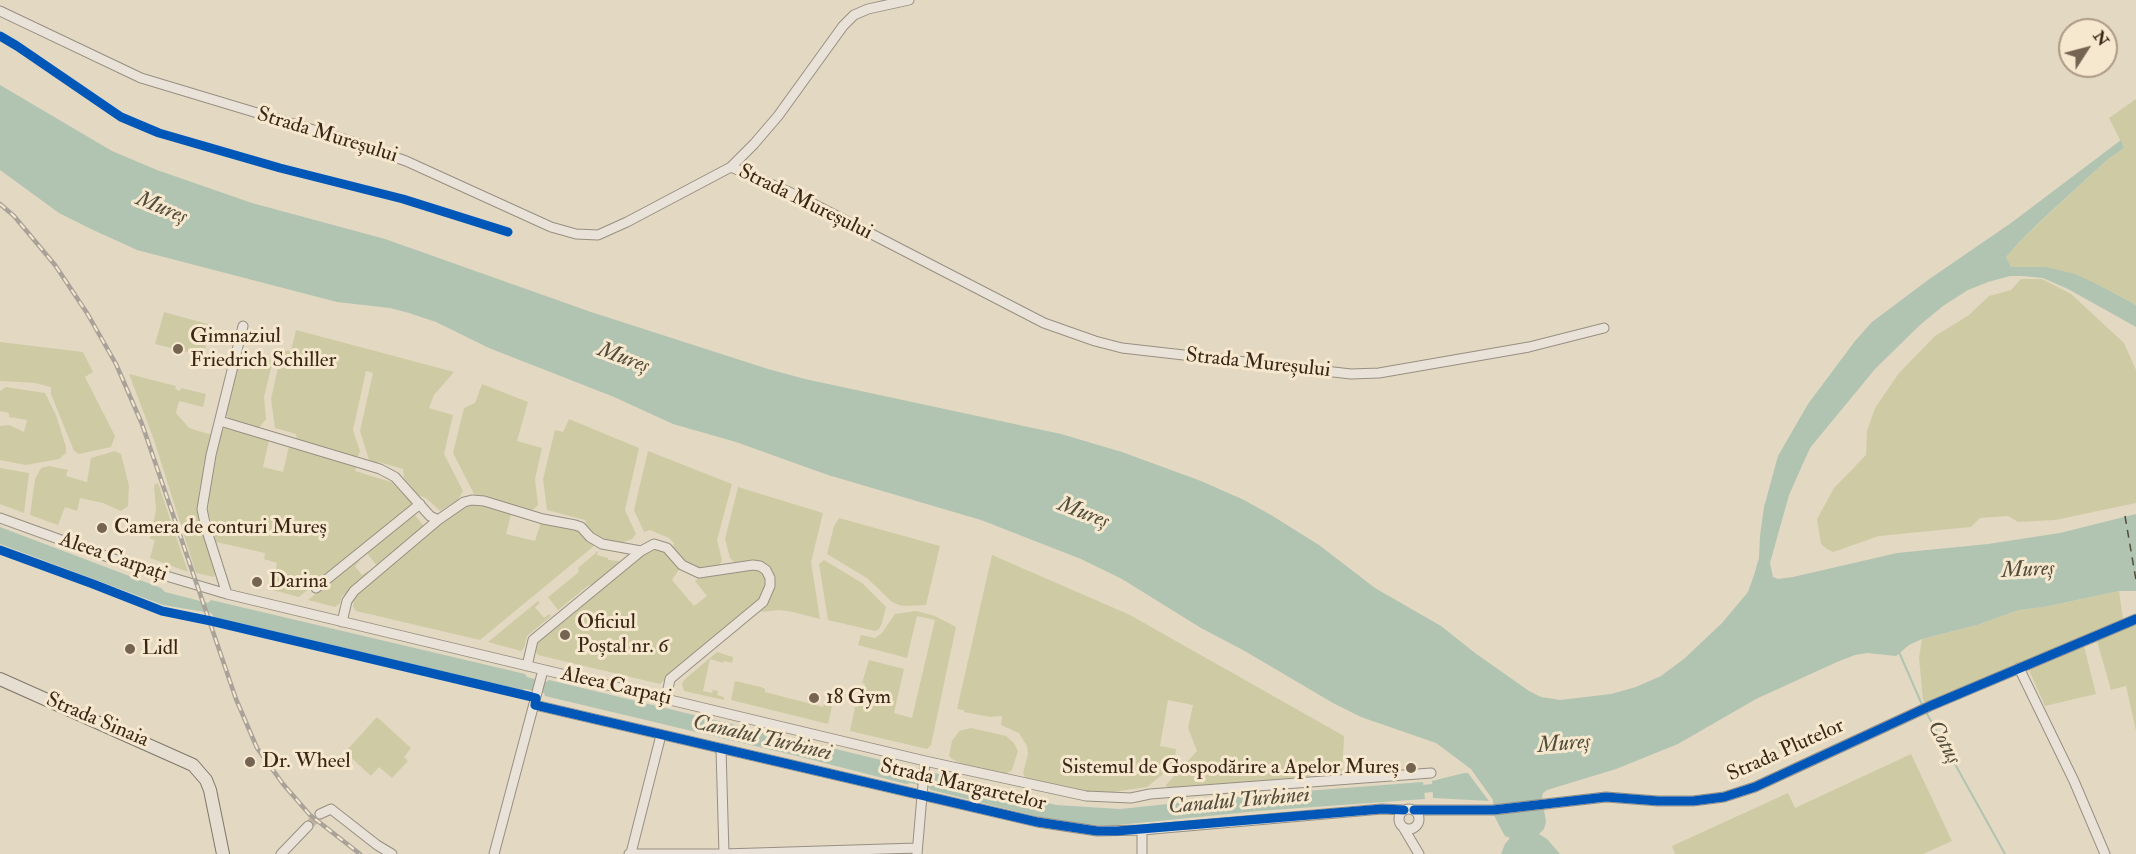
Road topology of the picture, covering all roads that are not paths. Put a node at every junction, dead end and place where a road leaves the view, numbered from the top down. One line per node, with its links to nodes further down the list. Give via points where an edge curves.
1 (909, 0): 3 (street, via 854,15 778,116)
2 (0, 11): 3 (street, Strada Mureșului, via 137,76 406,161 525,216 576,234 613,229)
3 (731, 167): 5 (street, Strada Mureșului, via 796,195 1044,323 1122,348 1351,374 1379,373 1529,347)
4 (243, 326): 6 (street)
5 (1604, 328)
6 (220, 421): 7 (street, via 380,469 395,477); 12 (street, via 202,509)
7 (420, 504): 9 (street); 11 (street)
8 (0, 518): 12 (street, Aleea Carpați, via 136,567)
9 (438, 520): 10 (street, via 464,502 484,501 581,527 608,546); 14 (street, via 354,591)
10 (641, 551): 15 (street, via 533,640); 19 (street, via 661,545 686,569 699,573 753,565 766,570 770,578 763,602 670,679)
11 (316, 588)
12 (227, 594): 14 (street, Aleea Carpați)
13 (2136, 619): 16 (street, Strada Plutelor)
14 (342, 621): 15 (street, Aleea Carpați)
15 (527, 666): 17 (street, Aleea Carpați)
16 (2019, 668): 27 (street, Strada Plutelor, via 1755,787 1724,797 1693,801 1606,797 1492,810 1428,811); 40 (street)
17 (542, 673): 19 (street, Aleea Carpați); 20 (street)
18 (0, 679): 33 (main road, Strada Sinaia, via 193,765 210,789)
19 (666, 699): 23 (street, Aleea Carpați)
20 (536, 700): 21 (street, Strada Margaretelor); 36 (street)
21 (661, 735): 22 (street, Strada Margaretelor); 37 (street)
22 (721, 749): 25 (street, Strada Margaretelor); 38 (street)
23 (925, 764): 24 (street, Aleea Carpați, via 1086,796 1131,798); 25 (street)
24 (1431, 773)
25 (922, 791): 30 (street, Strada Margaretelor, via 1037,822 1097,831); 31 (street)
26 (320, 814): 35 (street, via 331,808)
27 (1410, 816): 29 (street, via 1399,823); 29 (street, via 1412,828); 30 (street, Strada Margaretelor, via 1391,810); 32 (street)
28 (308, 826): 34 (street)
29 (1403, 827): 32 (street)
30 (1142, 830): 39 (street)
31 (917, 851): 38 (street)
32 (1417, 852)
33 (223, 854)
34 (281, 854)
35 (392, 854)
36 (494, 854)
37 (630, 854): 38 (street)
38 (724, 854)
39 (1142, 854)
40 (2105, 854)

